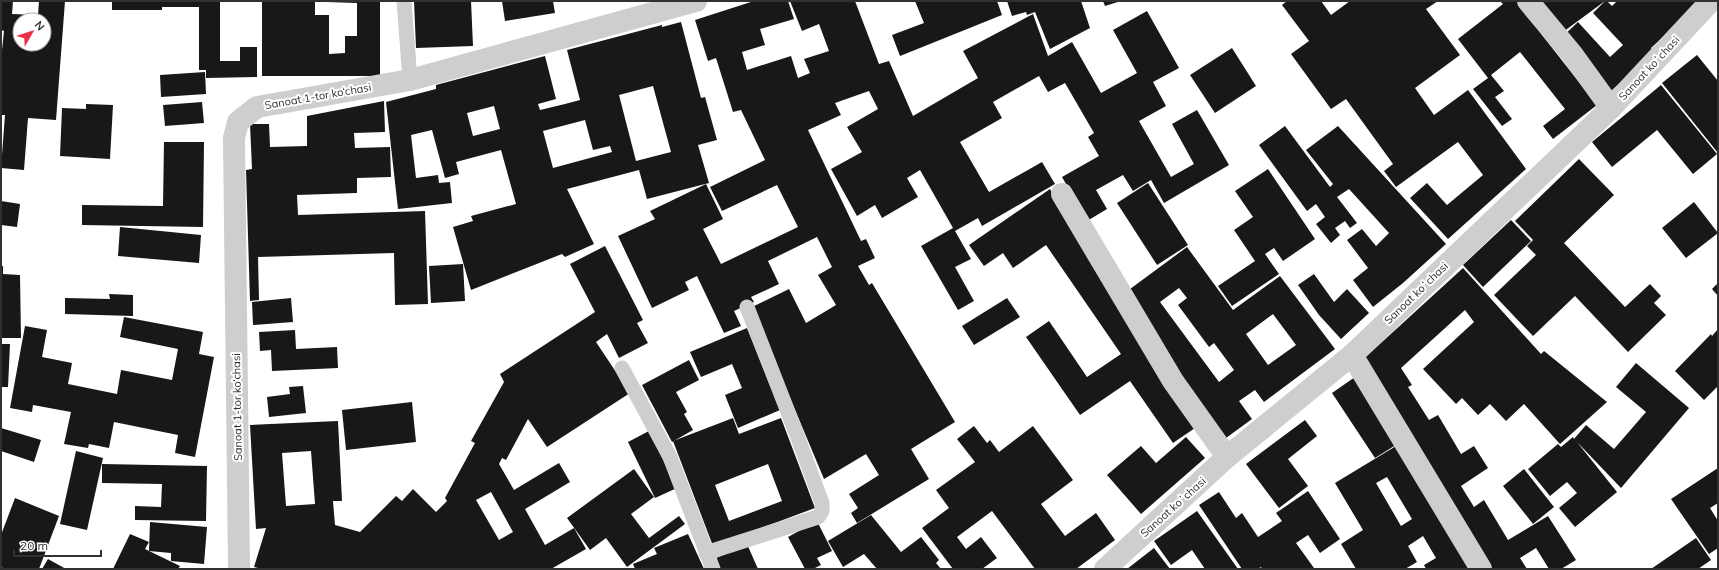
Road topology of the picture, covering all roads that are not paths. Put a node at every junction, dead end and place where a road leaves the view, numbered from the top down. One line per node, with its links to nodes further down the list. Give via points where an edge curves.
1 (404, 1): 5 (lane)
2 (696, 1): 5 (street, Sanoat 1-tor ko‘chasi)
3 (1528, 1): 6 (street, via 1572,54)
4 (1712, 1): 6 (street, Sanoat koʻchasi)
5 (410, 80): 13 (street, Sanoat 1-tor ko‘chasi, via 258,107 238,122 234,138)
6 (1611, 108): 9 (street, Sanoat koʻchasi)
7 (1062, 194): 11 (street, via 1173,381)
8 (747, 307): 12 (lane, via 795,430 822,504 822,511 818,517)
9 (1352, 355): 11 (street, Sanoat koʻchasi); 16 (street)
10 (622, 368): 12 (lane, via 670,457)
11 (1227, 458): 15 (street, Sanoat koʻchasi)
12 (706, 553): 14 (lane)
13 (239, 569)
14 (713, 569)
15 (1105, 569)
16 (1481, 569)

